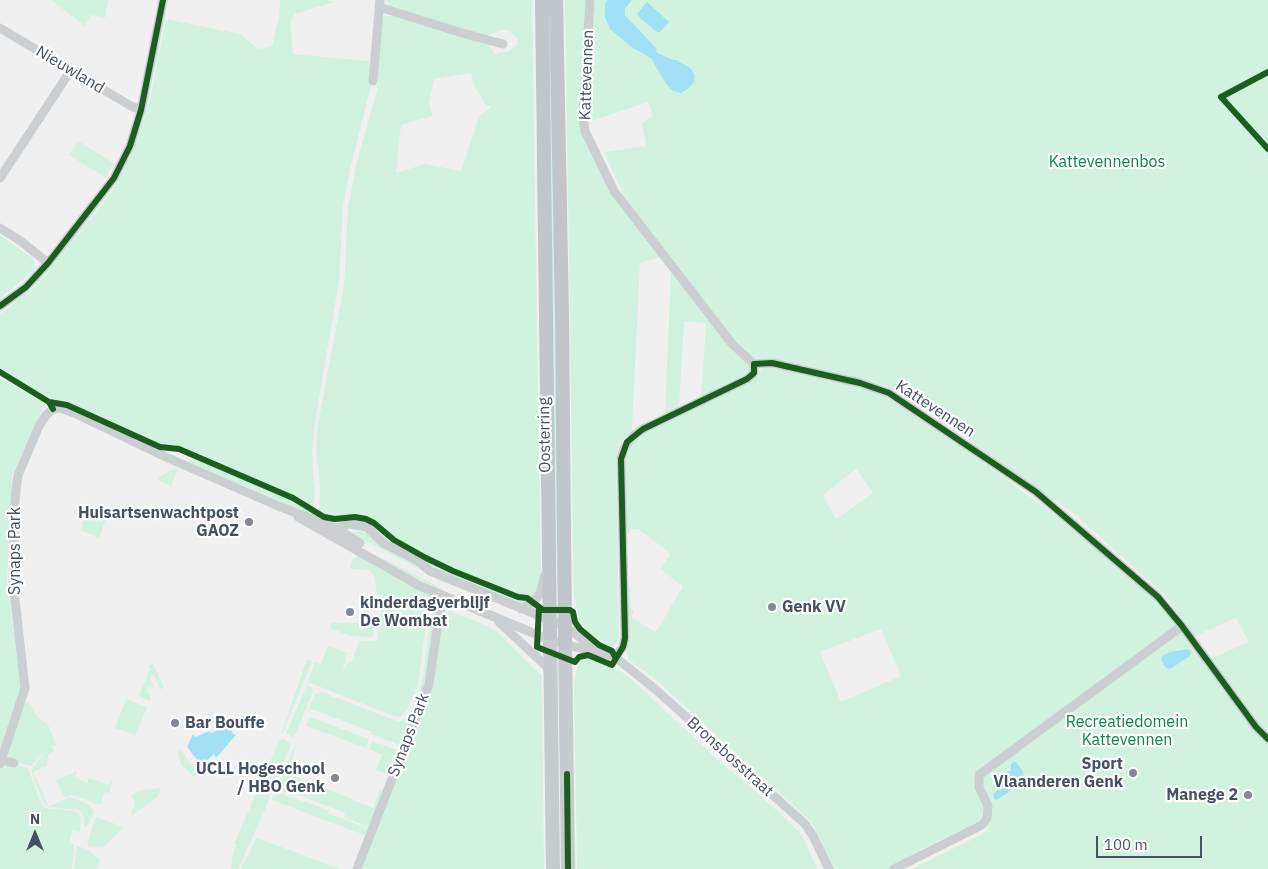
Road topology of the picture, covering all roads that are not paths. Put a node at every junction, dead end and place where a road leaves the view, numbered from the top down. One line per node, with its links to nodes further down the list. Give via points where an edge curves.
1 (163, 0): 10 (street)
2 (542, 0): 21 (highway, Oosterring)
3 (556, 0): 26 (highway, Oosterring)
4 (590, 0): 15 (street, Kattevennen, via 583,116 594,152 626,208 733,345)
5 (379, 3): 7 (street); 9 (street)
6 (0, 28): 8 (street, Nieuwland)
7 (503, 44)
8 (71, 70): 10 (street, Nieuwland); 11 (street)
9 (373, 81)
10 (141, 110): 13 (street, via 130,146 114,178)
11 (0, 178)
12 (0, 228): 13 (street)
13 (48, 263): 14 (street, via 26,287)
14 (0, 306)
15 (754, 364): 27 (street, Kattevennen, via 772,362 889,393 1036,492 1158,597); 31 (street, via 754,373 748,379 643,429 624,448 621,459 625,638)
16 (278, 506): 17 (street, Synaps Park); 19 (street, Synaps Park); 34 (street, Synaps Park, via 61,408 52,407 39,426 17,481 13,582 26,688)
17 (336, 528): 18 (street, Synaps Park, via 348,524 362,525); 19 (street, Synaps Park); 20 (street)
18 (370, 530): 20 (street, via 357,528); 23 (street, Synaps Park, via 383,543 430,571)
19 (327, 534): 20 (street, Synaps Park)
20 (342, 536): 22 (street, via 420,586)
21 (549, 568): 23 (street, Oosterring, via 540,594); 25 (highway, Oosterring)
22 (447, 597): 24 (street); 36 (street, Synaps Park, via 440,610 428,684)
23 (520, 609): 25 (street, Synaps Park)
24 (494, 617): 28 (street); 32 (street)
25 (550, 620): 26 (street, Synaps Park); 28 (highway, Oosterring)
26 (565, 626): 29 (highway, Oosterring); 30 (street)
27 (1182, 626): 33 (street, Kattevennen); 40 (street, via 979,774 979,787 988,806 987,818 982,825)
28 (550, 637): 29 (street); 32 (main road, Oosterring)
29 (565, 644): 30 (street); 38 (main road, Oosterring)
30 (596, 650): 31 (street)
31 (615, 657): 39 (street, Bronsbosstraat, via 655,689 804,824)
32 (550, 673): 37 (main road, Oosterring)
33 (1268, 739)
34 (1, 762): 35 (street)
35 (14, 763)
36 (357, 869)
37 (553, 869)
38 (568, 869)
39 (829, 869)
40 (894, 869)

